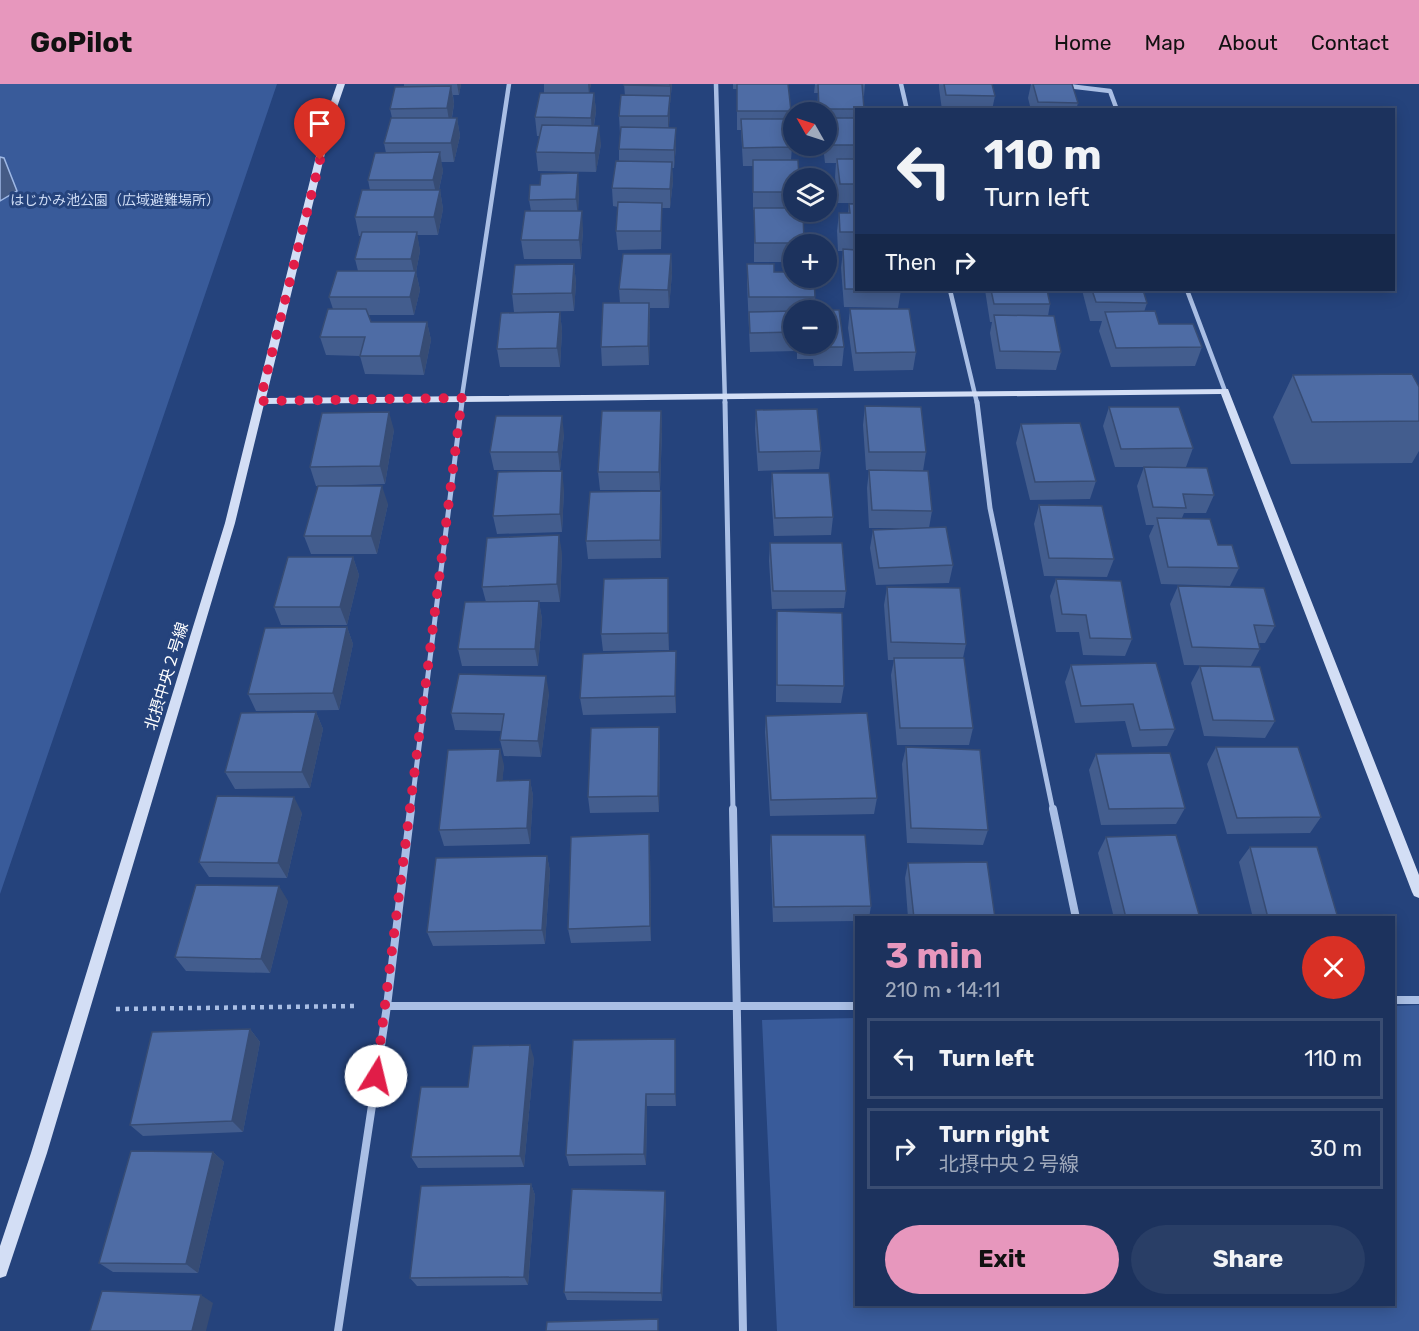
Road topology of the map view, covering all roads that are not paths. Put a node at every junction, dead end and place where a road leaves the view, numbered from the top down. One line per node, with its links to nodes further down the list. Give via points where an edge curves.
1 (341, 84): 14 (street, 北摂中央２号線)
2 (509, 84): 13 (street)
3 (716, 84): 12 (street)
4 (901, 84): 6 (street)
5 (1059, 85): 7 (street, via 1110,92)
6 (907, 108)
7 (1116, 108)
8 (950, 291): 11 (street)
9 (1187, 291): 10 (street)
10 (1226, 391): 11 (street); 15 (street)
11 (976, 394): 12 (street); 16 (street, via 990,508)
12 (725, 396): 13 (street); 20 (street)
13 (462, 398): 14 (street); 19 (street)
14 (260, 401): 22 (street, 北摂中央２号線, via 230,523)
15 (1419, 892)
16 (1076, 916)
17 (1395, 1000): 18 (street)
18 (1419, 1000)
19 (387, 1006): 20 (street); 23 (street)
20 (736, 1006): 21 (street); 24 (street)
21 (855, 1006)
22 (0, 1270)
23 (338, 1331)
24 (743, 1331)

